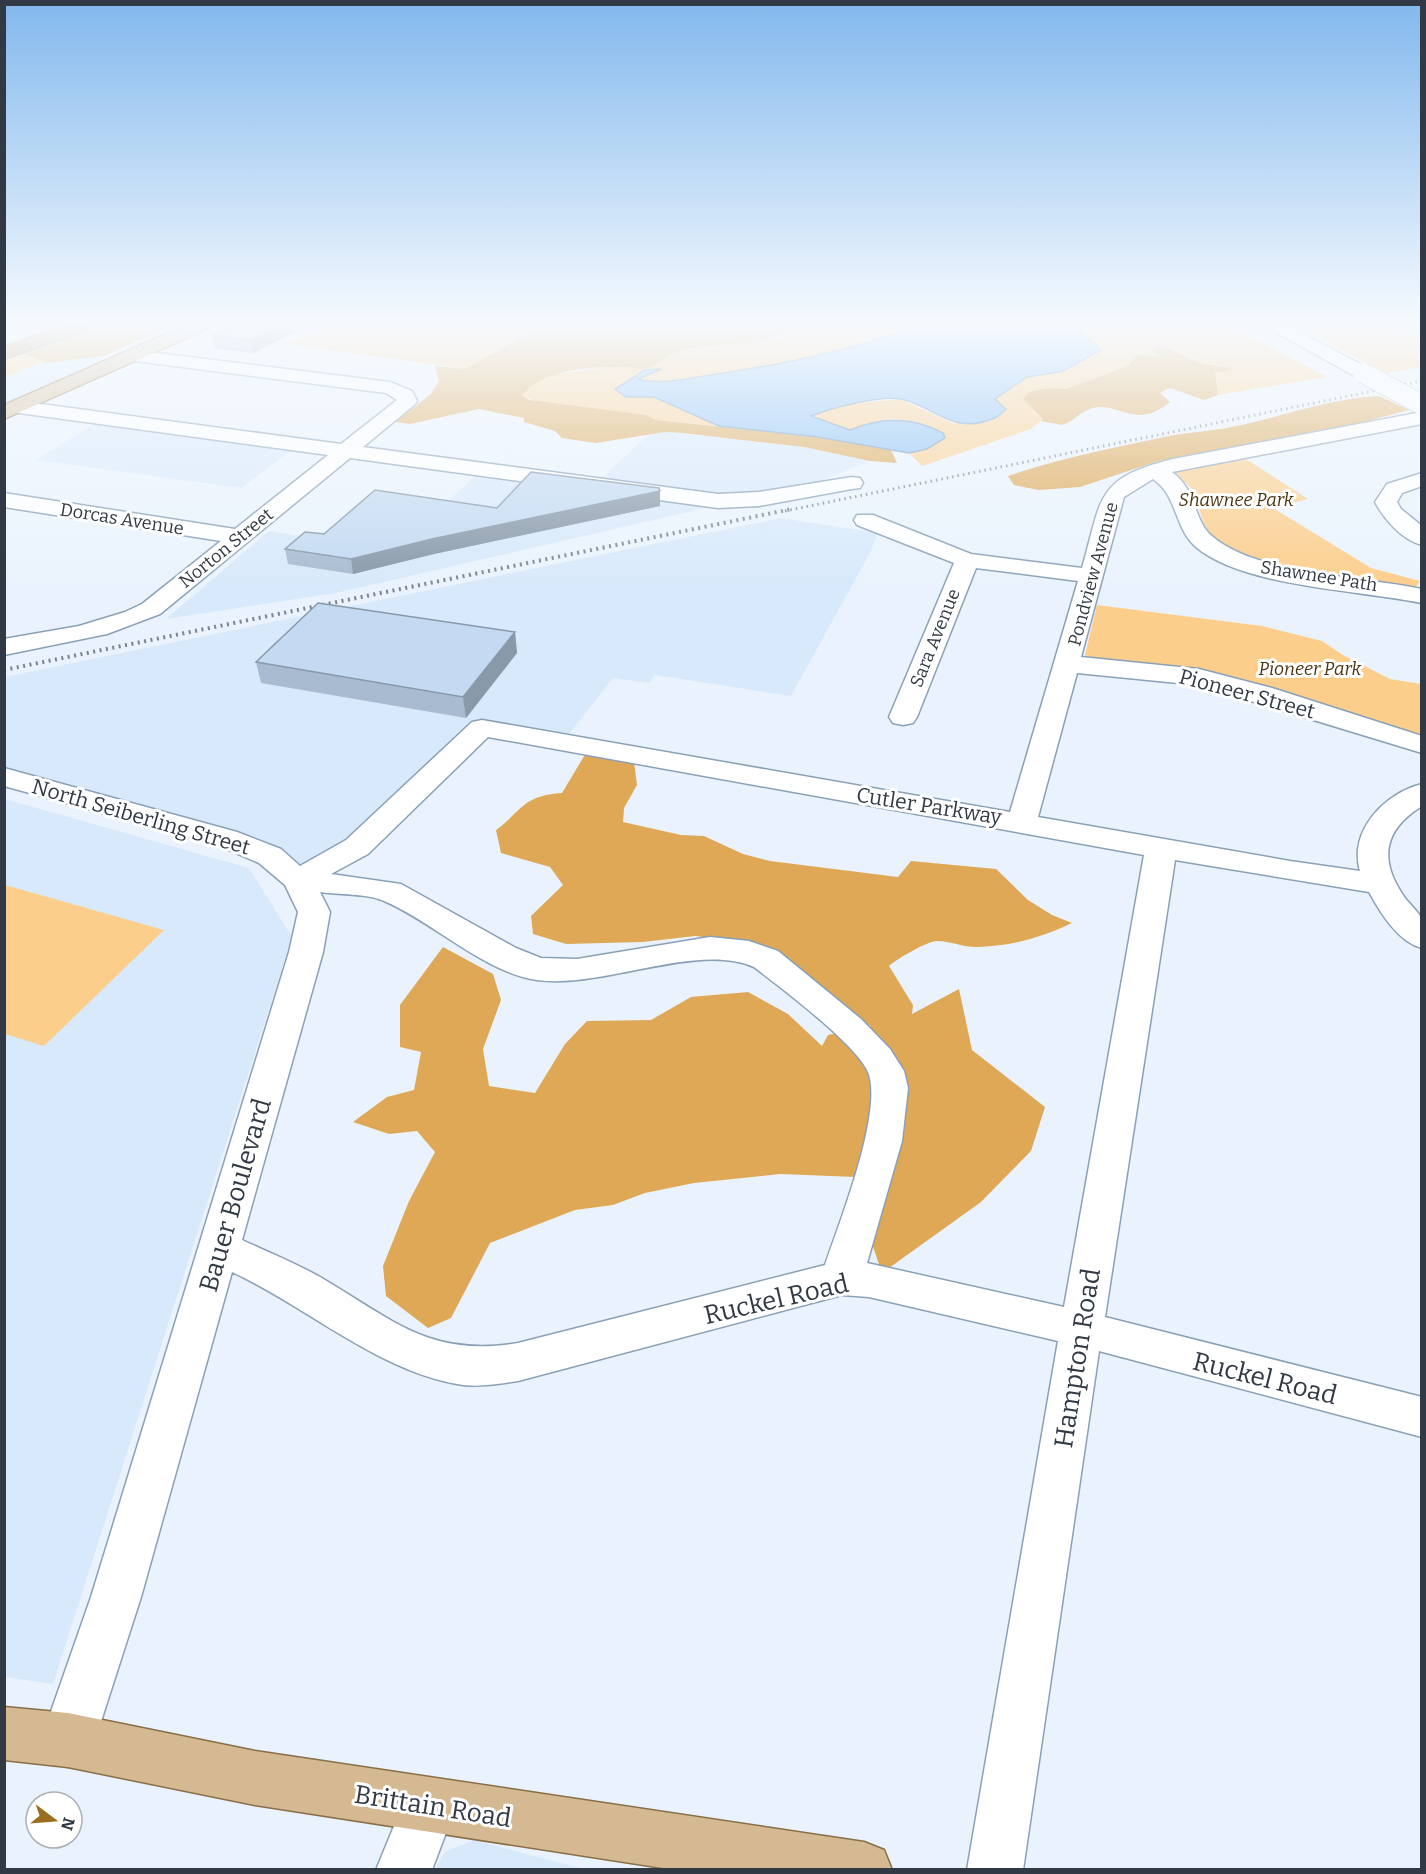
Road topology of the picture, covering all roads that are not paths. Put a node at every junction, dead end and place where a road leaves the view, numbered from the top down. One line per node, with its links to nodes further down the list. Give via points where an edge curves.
1 (39, 413): 4 (street)
2 (392, 413): 4 (street, Norton Street)
3 (1402, 413): 5 (street, Pondview Avenue)
4 (345, 452): 7 (street, via 718,501 759,499); 10 (street, Norton Street)
5 (1155, 470): 13 (street, Pondview Avenue, via 1131,481 1114,495); 14 (street, Shawnee Path, via 1178,488 1196,534 1224,555 1269,570 1376,585)
6 (1422, 479): 11 (street, via 1396,488 1386,502 1392,513)
7 (852, 483)
8 (4, 501): 10 (street, Dorcas Avenue)
9 (865, 520): 12 (street)
10 (239, 537): 15 (street, Norton Street, via 134,619)
11 (1422, 538)
12 (967, 560): 13 (street); 17 (street, Sara Avenue)
13 (1092, 576): 16 (street, Pondview Avenue)
14 (1422, 596)
15 (4, 647)
16 (1069, 664): 18 (street, Pioneer Street, via 1199,677); 21 (street, Pondview Avenue)
17 (903, 717)
18 (1422, 745)
19 (4, 777): 23 (street, North Seiberling Street, via 226,838 270,856)
20 (1422, 793): 24 (street, via 1390,814 1376,831 1371,851)
21 (1022, 822): 22 (street, Cutler Parkway); 23 (street, Cutler Parkway, via 482,728 357,847)
22 (1161, 848): 24 (street, Cutler Parkway); 28 (street, Hampton Road)
23 (298, 880): 26 (street, Bauer Boulevard, via 314,912 306,952); 27 (street, via 390,891 504,956 537,969 577,970 710,948 749,952 766,960 861,1040 887,1072 890,1088 882,1143)
24 (1377, 884): 25 (street)
25 (1422, 938)
26 (220, 1248): 27 (street, Ruckel Road, via 300,1286 396,1342 439,1361 463,1366 518,1362); 31 (street, Bauer Boulevard)
27 (842, 1278): 28 (street, Ruckel Road, via 869,1280)
28 (1083, 1329): 29 (street, Ruckel Road); 35 (street, Hampton Road)
29 (1422, 1417)
30 (4, 1733): 31 (main road, Brittain Road)
31 (69, 1740): 32 (main road, Brittain Road, via 255,1778)
32 (429, 1806): 33 (street); 34 (main road, Brittain Road)
33 (404, 1869)
34 (864, 1869)
35 (995, 1869)

